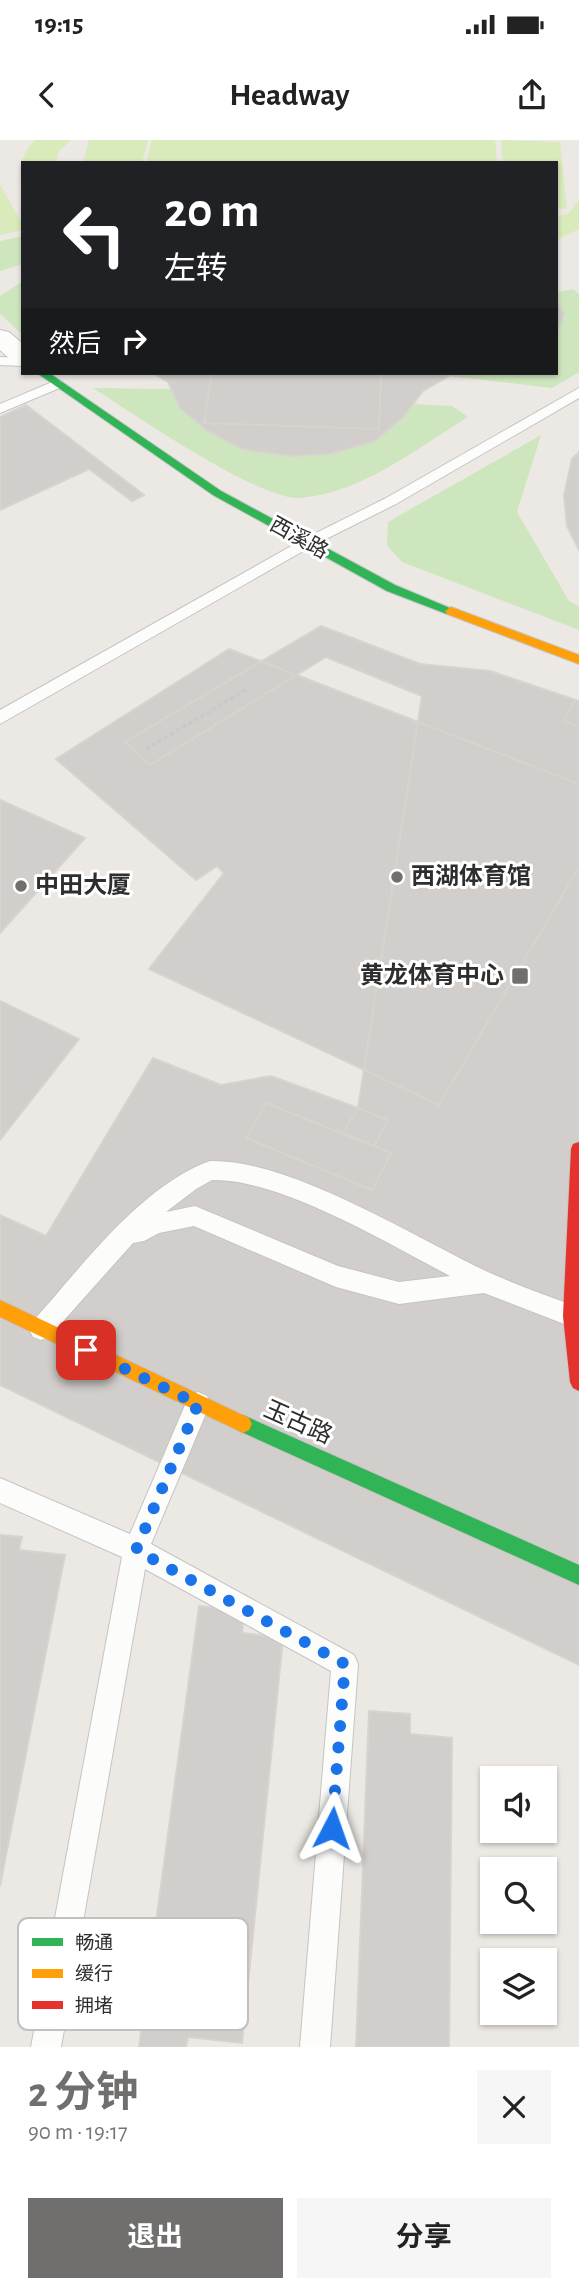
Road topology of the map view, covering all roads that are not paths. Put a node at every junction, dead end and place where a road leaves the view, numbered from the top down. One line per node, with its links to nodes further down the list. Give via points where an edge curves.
1 (0, 337): 2 (street)
2 (21, 358)
3 (21, 360): 4 (lane)
4 (0, 361)
5 (45, 375): 6 (street, 西溪路)
6 (57, 384): 8 (lane); 9 (street, 西溪路, via 217,493)
7 (579, 392): 9 (lane, via 391,501)
8 (0, 409)
9 (307, 543): 10 (street, 西溪路, via 391,588); 11 (lane)
10 (579, 660)
11 (0, 718)
12 (579, 1149): 16 (street)
13 (119, 1244): 14 (lane, via 155,1224 195,1216 336,1276 400,1293); 14 (lane, via 167,1196 212,1170 235,1171 281,1182); 17 (lane)
14 (486, 1282): 16 (lane)
15 (0, 1308): 17 (street, 玉古路)
16 (572, 1316): 18 (street)
17 (41, 1329): 19 (street, 玉古路)
18 (579, 1382)
19 (198, 1404): 21 (lane); 22 (street, 玉古路)
20 (0, 1490): 21 (lane)
21 (136, 1550): 23 (lane); 24 (lane, via 345,1664)
22 (579, 1575)
23 (69, 1918)
24 (314, 2047)

